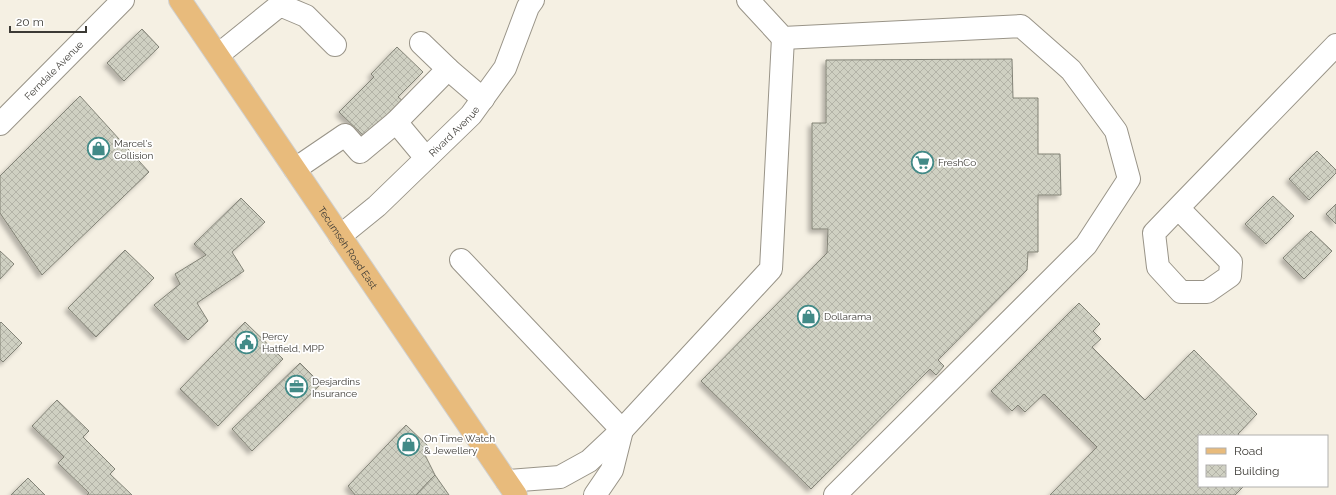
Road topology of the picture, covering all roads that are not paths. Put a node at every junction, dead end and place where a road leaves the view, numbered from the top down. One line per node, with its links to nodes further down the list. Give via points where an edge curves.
1 (123, 0): 14 (street, Ferndale Avenue)
2 (180, 0): 10 (main road, Tecumseh Road East)
3 (533, 0): 12 (street, Rivard Avenue, via 504,68)
4 (748, 0): 6 (street)
5 (277, 2): 8 (street, via 306,16); 10 (street)
6 (783, 38): 20 (street, via 770,270); 23 (street, via 1021,26 1071,70 1116,131 1129,179 1086,245)
7 (421, 43): 11 (street)
8 (335, 45)
9 (1336, 45): 17 (street)
10 (218, 55): 16 (main road, Tecumseh Road East)
11 (448, 69): 12 (street); 13 (street)
12 (482, 99): 15 (street, Rivard Avenue, via 471,115)
13 (396, 122): 15 (street); 16 (street, via 360,152 345,135)
14 (0, 124)
15 (426, 158): 18 (street, Rivard Avenue, via 377,206)
16 (295, 169): 18 (main road, Tecumseh Road East)
17 (1178, 208)
18 (340, 236): 21 (main road, Tecumseh Road East)
19 (461, 260): 20 (street)
20 (622, 430): 21 (street, via 589,461 560,477); 22 (street, via 612,470)
21 (511, 488)
22 (595, 495)
23 (835, 495)

